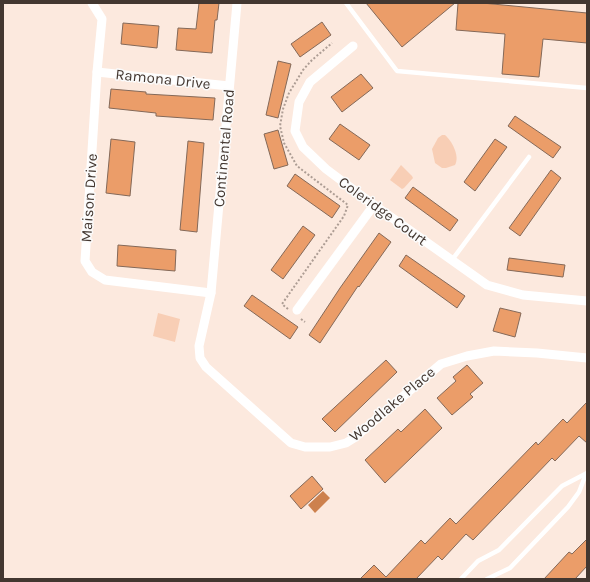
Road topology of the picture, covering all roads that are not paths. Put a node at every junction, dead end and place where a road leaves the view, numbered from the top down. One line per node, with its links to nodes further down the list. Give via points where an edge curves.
1 (92, 3): 5 (street, Maison Drive, via 102,19)
2 (237, 3): 6 (street, Continental Road)
3 (346, 3): 7 (lane, via 397,71)
4 (353, 46): 9 (street, Coleridge Court, via 310,82 299,102 295,131 302,147 326,169)
5 (98, 72): 6 (street, Ramona Drive); 11 (street, Maison Drive, via 85,261 92,272 105,280)
6 (229, 86): 11 (street, Continental Road)
7 (587, 88)
8 (529, 157): 10 (lane)
9 (374, 205): 10 (street, Coleridge Court); 13 (street)
10 (452, 260): 12 (street, Coleridge Court, via 488,285 523,295)
11 (211, 293): 14 (street, Woodlake Place, via 199,346 200,358 206,368 291,443 305,447 330,447 346,443 440,364 494,351)
12 (587, 301)
13 (296, 312)
14 (587, 358)
15 (587, 473): 16 (lane, via 562,486 499,550 478,561); 17 (lane, via 579,492 568,507 510,568)
16 (461, 579)
17 (487, 579)

